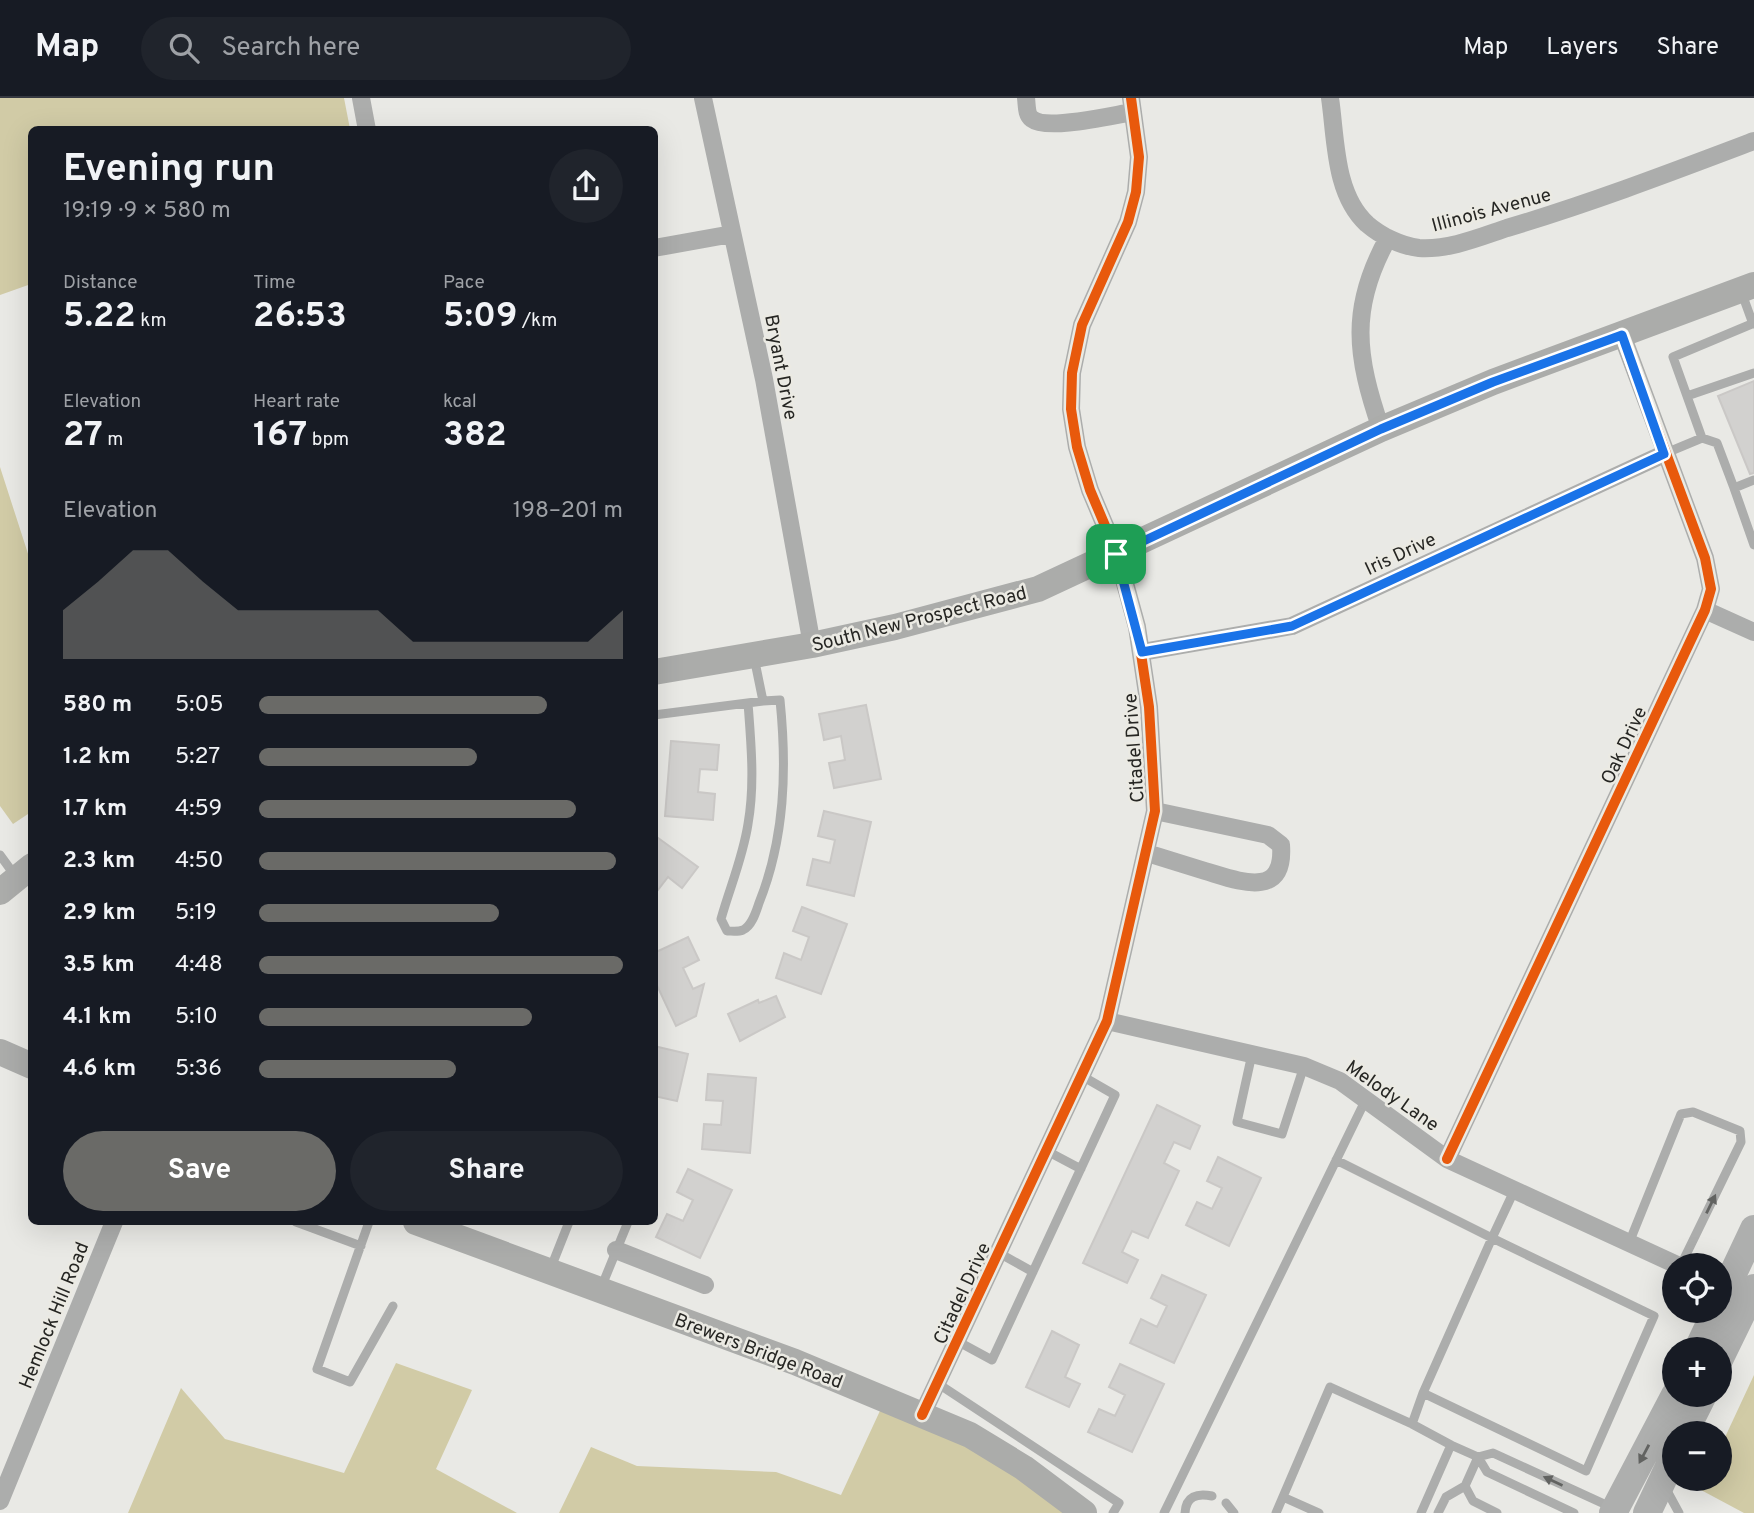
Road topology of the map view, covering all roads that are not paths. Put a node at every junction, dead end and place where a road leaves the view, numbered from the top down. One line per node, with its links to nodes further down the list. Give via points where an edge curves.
1 (361, 98): 6 (street)
2 (704, 98): 8 (street, Bryant Drive)
3 (1026, 98): 5 (street, via 1028,114 1048,125)
4 (1330, 98): 9 (street, Illinois Avenue, via 1341,177 1353,207)
5 (1132, 105): 22 (street, Citadel Drive, via 1139,157 1136,192 1128,222 1082,325 1072,373 1077,447)
6 (366, 126)
7 (1754, 141): 9 (street, Illinois Avenue, via 1586,204 1452,245 1421,248)
8 (732, 234): 10 (street); 25 (street, Bryant Drive, via 764,379)
9 (1388, 238): 16 (street, via 1366,286 1359,327 1360,359)
10 (658, 247)
11 (1747, 287): 12 (lane); 13 (main road, South New Prospect Road)
12 (1753, 324): 15 (lane, via 1673,357)
13 (1622, 335): 16 (main road, South New Prospect Road); 18 (street, Oak Drive)
14 (1754, 373): 15 (lane)
15 (1687, 396): 17 (lane)
16 (1381, 429): 22 (main road, South New Prospect Road)
17 (1702, 438): 18 (lane); 20 (lane, via 1717,443)
18 (1664, 454): 23 (street, Oak Drive, via 1705,558 1711,589); 26 (street, Iris Drive, via 1292,626)
19 (1754, 480): 20 (lane)
20 (1734, 488): 21 (lane)
21 (1754, 545)
22 (1116, 554): 25 (main road, South New Prospect Road, via 1038,589); 26 (street, Citadel Drive)
23 (1706, 610): 24 (street); 44 (street, Oak Drive)
24 (1754, 632)
25 (812, 645): 27 (main road, South New Prospect Road)
26 (1142, 652): 32 (street, Citadel Drive)
27 (753, 656): 28 (main road, South New Prospect Road); 29 (lane)
28 (658, 671)
29 (763, 701): 30 (lane); 30 (lane, via 780,700 782,814 756,911 741,931 727,931 720,919 749,822 753,773)
30 (748, 703): 31 (lane)
31 (658, 714)
32 (1155, 811): 33 (street, Citadel Drive); 33 (street, via 1268,835 1281,845 1282,863 1266,881 1242,883)
33 (1147, 853): 36 (street, Citadel Drive)
34 (0, 855): 35 (lane)
35 (16, 879)
36 (1107, 1021): 38 (street, Melody Lane); 41 (street, Citadel Drive)
37 (0, 1052): 39 (main road)
38 (1252, 1054): 40 (street, Melody Lane); 40 (lane, via 1237,1122 1282,1134)
39 (28, 1064)
40 (1304, 1066): 42 (street, Melody Lane)
41 (1082, 1076): 43 (street, Citadel Drive); 46 (lane, via 1115,1095)
42 (1366, 1098): 44 (street, Melody Lane); 45 (lane)
43 (1047, 1152): 46 (lane); 59 (street, Citadel Drive)
44 (1447, 1159): 47 (street, Melody Lane)
45 (1336, 1160): 55 (lane); 88 (lane)
46 (1081, 1169): 63 (lane)
47 (1514, 1191): 55 (lane); 56 (street, Melody Lane)
48 (113, 1225): 83 (street, Hemlock Hill Road)
49 (304, 1225): 57 (lane)
50 (368, 1225): 57 (lane)
51 (424, 1225): 62 (main road, Brewers Bridge Road)
52 (568, 1225): 62 (lane)
53 (627, 1225): 58 (lane)
54 (1754, 1229): 64 (main road)
55 (1492, 1238): 72 (lane); 72 (lane, via 1654,1316 1586,1471)
56 (1629, 1243): 60 (lane, one-way to 56, via 1741,1142 1740,1131 1693,1112 1681,1114); 61 (street, Melody Lane)
57 (361, 1246): 68 (lane, via 317,1368 350,1382)
58 (617, 1250): 65 (street); 67 (lane)
59 (999, 1253): 63 (lane); 70 (street, Citadel Drive)
60 (1685, 1253)
61 (1662, 1258)
62 (549, 1272): 67 (main road, Brewers Bridge Road)
63 (1033, 1272): 70 (lane, via 992,1360)
64 (1732, 1274)
65 (705, 1285)
66 (1754, 1287): 69 (main road)
67 (599, 1291): 74 (main road, Brewers Bridge Road, via 795,1362)
68 (393, 1306)
69 (1730, 1337)
70 (957, 1341): 71 (street, Citadel Drive)
71 (937, 1383): 74 (street, Citadel Drive); 87 (lane, via 1119,1503)
72 (1423, 1393): 75 (lane)
73 (1669, 1407): 85 (main road, one-way to 85)
74 (922, 1415): 86 (main road, Brewers Bridge Road, via 970,1435)
75 (1412, 1424): 76 (lane); 82 (lane, via 1330,1387)
76 (1451, 1445): 77 (lane); 93 (lane)
77 (1478, 1457): 79 (lane); 85 (lane, one-way to 77, via 1493,1453); 96 (lane, via 1487,1472)
78 (1662, 1481): 97 (main road)
79 (1465, 1486): 94 (lane, via 1446,1497); 95 (lane, via 1473,1502)
80 (1667, 1491): 98 (lane)
81 (1212, 1496): 89 (lane, via 1192,1497)
82 (1283, 1497): 91 (lane); 92 (lane)
83 (0, 1501)
84 (1226, 1503): 90 (lane)
85 (1614, 1511)
86 (1084, 1513)
87 (1113, 1513)
88 (1164, 1513)
89 (1185, 1513)
90 (1234, 1513)
91 (1276, 1513)
92 (1319, 1513)
93 (1421, 1513)
94 (1438, 1513)
95 (1497, 1513)
96 (1574, 1513)
97 (1647, 1513)
98 (1679, 1513)

